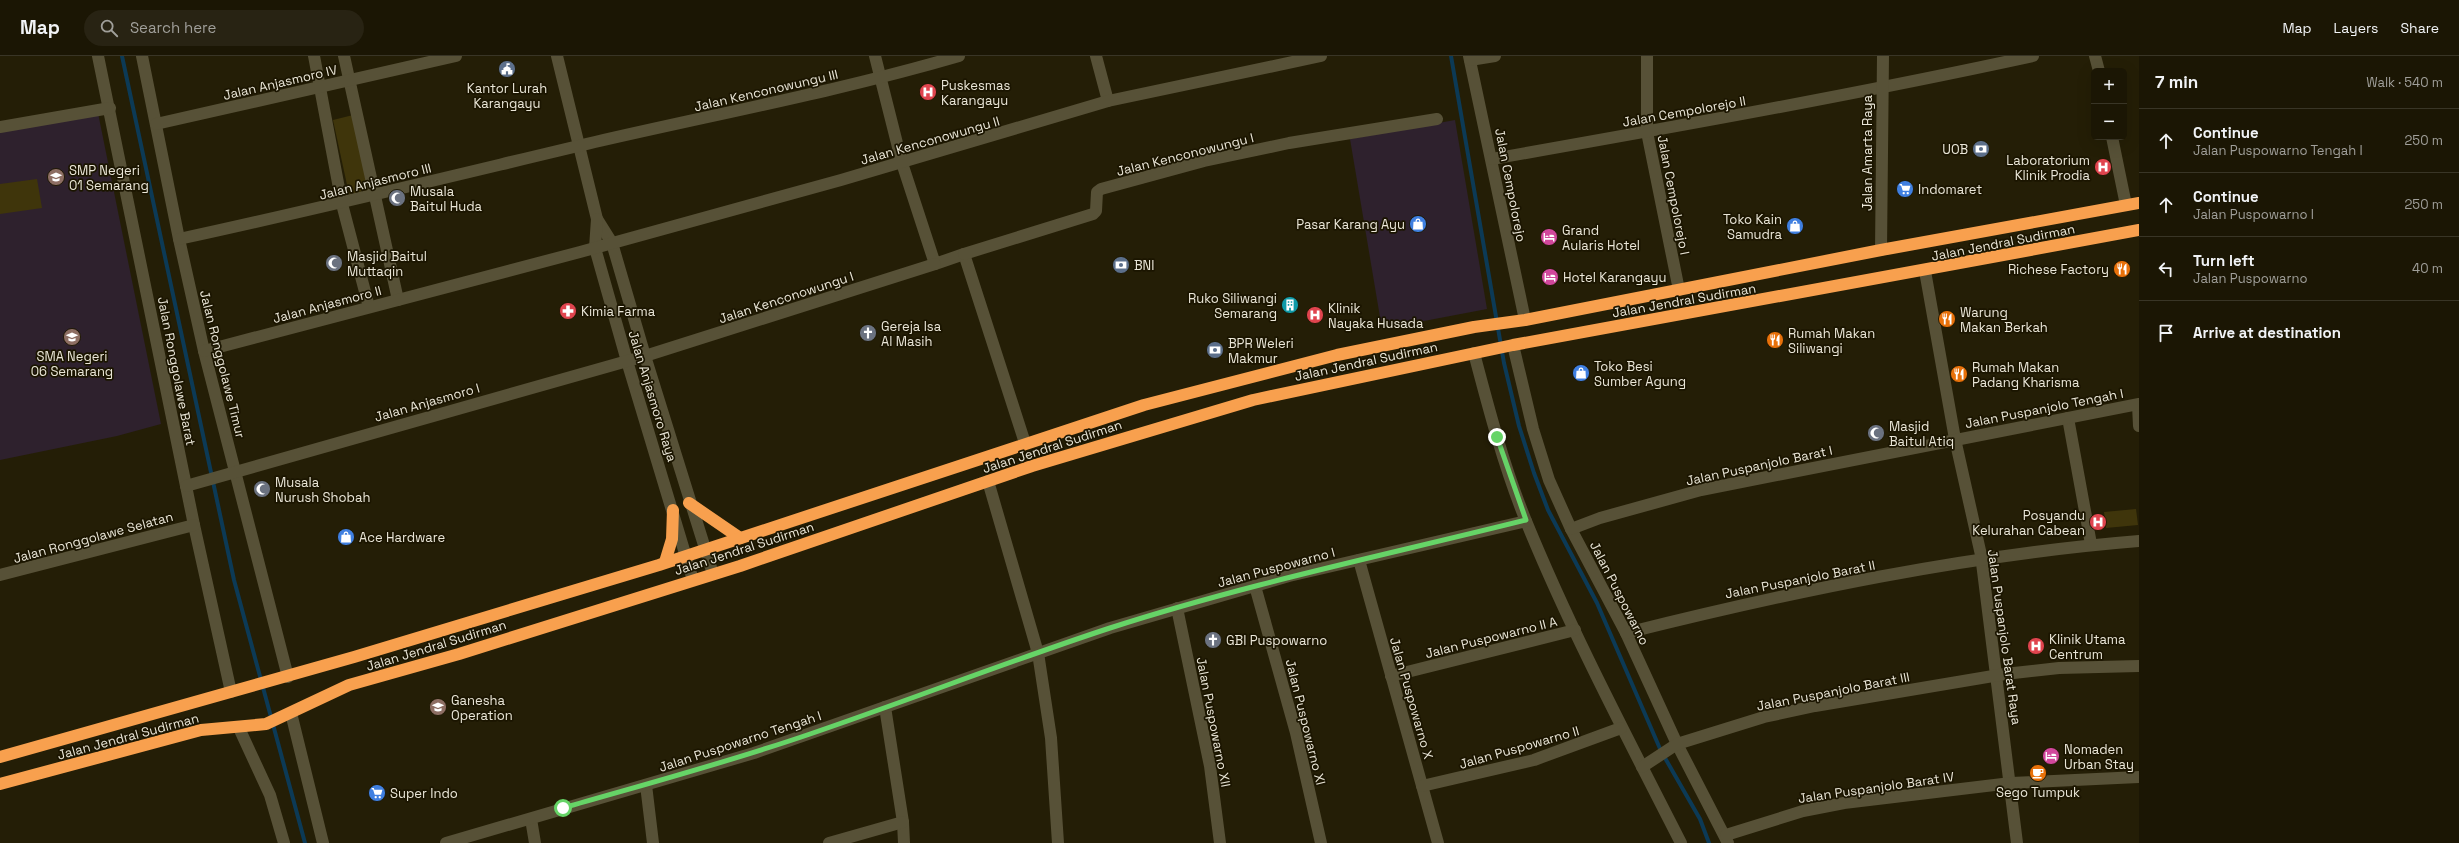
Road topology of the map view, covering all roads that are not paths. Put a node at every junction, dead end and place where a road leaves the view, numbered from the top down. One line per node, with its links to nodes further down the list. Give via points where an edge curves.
1 (98, 56): 23 (street, Jalan Ronggolawe Barat)
2 (142, 56): 25 (street, Jalan Ronggolawe Timur)
3 (314, 56): 20 (street)
4 (344, 56): 19 (street)
5 (456, 56): 19 (street, Jalan Anjasmoro IV)
6 (557, 56): 29 (street, Jalan Anjasmoro Raya)
7 (876, 56): 18 (street)
8 (959, 56): 18 (street, Jalan Kenconowungu III)
9 (1096, 56): 22 (street)
10 (1321, 56): 22 (street, Jalan Kenconowungu II)
11 (1495, 56): 16 (street)
12 (1647, 56): 27 (street, Jalan Cempolorejo I)
13 (1883, 56): 21 (street, Jalan Amarta Raya)
14 (2032, 56): 21 (street, Jalan Cempolorejo II)
15 (2096, 56): 17 (street)
16 (1469, 58): 30 (street, Jalan Cempolorejo)
17 (2098, 68)
18 (881, 78): 29 (street, Jalan Kenconowungu III); 31 (street)
19 (348, 81): 20 (street, Jalan Anjasmoro IV); 32 (street)
20 (320, 88): 25 (street, Jalan Anjasmoro IV); 34 (street)
21 (1882, 89): 27 (street, Jalan Cempolorejo II); 41 (street, Jalan Amarta Raya)
22 (1108, 101): 31 (street, Jalan Kenconowungu II)
23 (110, 108): 26 (street); 61 (street, Jalan Ronggolawe Barat)
24 (1437, 119): 42 (street, Jalan Kenconowungu I, via 1282,145 1101,189 1097,192 1096,210 1093,214)
25 (156, 124): 38 (street, Jalan Ronggolawe Timur)
26 (0, 127)
27 (1647, 132): 30 (street, Jalan Cempolorejo II); 45 (street, Jalan Cempolorejo I)
28 (2113, 140): 35 (street)
29 (578, 146): 32 (street, Jalan Anjasmoro III); 36 (street, Jalan Anjasmoro Raya)
30 (1492, 159): 48 (street, Jalan Cempolorejo)
31 (902, 163): 39 (street, Jalan Kenconowungu II); 43 (street)
32 (373, 196): 34 (street, Jalan Anjasmoro III); 46 (street)
33 (2139, 203): 35 (highway, Jalan Jendral Sudirman)
34 (342, 204): 38 (street, Jalan Anjasmoro III); 47 (street)
35 (2126, 205): 41 (highway, Jalan Jendral Sudirman)
36 (597, 219): 39 (street, Jalan Anjasmoro Raya); 40 (street, Jalan Anjasmoro Raya)
37 (2139, 230): 44 (highway, Jalan Jendral Sudirman)
38 (179, 240): 50 (street, Jalan Ronggolawe Timur)
39 (612, 243): 40 (street, Jalan Kenconowungu II); 52 (street, Jalan Anjasmoro Raya)
40 (595, 248): 46 (street, Jalan Anjasmoro II); 53 (street, Jalan Anjasmoro Raya)
41 (1881, 250): 45 (highway, Jalan Jendral Sudirman)
42 (964, 254): 43 (street, Jalan Kenconowungu I); 58 (street)
43 (935, 264): 52 (street, Jalan Kenconowungu I)
44 (1925, 271): 49 (highway, Jalan Jendral Sudirman); 57 (street, Jalan Puspanjolo Barat Raya)
45 (1679, 290): 48 (highway, Jalan Jendral Sudirman)
46 (398, 300): 47 (street, Jalan Anjasmoro II)
47 (369, 307): 50 (street, Jalan Anjasmoro II)
48 (1522, 321): 58 (highway, Jalan Jendral Sudirman, via 1483,325 1267,372 1144,405)
49 (1511, 346): 51 (highway, Jalan Jendral Sudirman); 66 (street, Jalan Puspowarno, via 1547,473)
50 (204, 351): 59 (street, Jalan Ronggolawe Timur)
51 (1478, 352): 60 (highway, Jalan Jendral Sudirman, via 1253,400); 64 (street, via 1497,437)
52 (644, 356): 53 (street, Jalan Kenconowungu I); 62 (street, Jalan Anjasmoro Raya)
53 (627, 361): 59 (street, Jalan Anjasmoro I); 63 (street, Jalan Anjasmoro Raya)
54 (2138, 404): 55 (street, Jalan Puspanjolo Tengah I); 56 (street)
55 (2068, 418): 57 (street, Jalan Puspanjolo Tengah I); 69 (street)
56 (2139, 426)
57 (1955, 439): 66 (street, Jalan Puspanjolo Barat I, via 1701,490 1600,518); 72 (street, Jalan Puspanjolo Barat Raya)
58 (1025, 442): 67 (highway, Jalan Jendral Sudirman)
59 (231, 473): 61 (street, Jalan Anjasmoro I); 85 (street, Jalan Ronggolawe Timur)
60 (988, 481): 75 (highway, Jalan Jendral Sudirman); 82 (street)
61 (190, 485): 65 (street, Jalan Ronggolawe Barat)
62 (689, 503): 67 (highway); 70 (street, Jalan Anjasmoro Raya)
63 (673, 510): 71 (street, Jalan Anjasmoro Raya); 74 (highway, via 672,539)
64 (1526, 520): 73 (street, Jalan Puspowarno I); 80 (street)
65 (194, 525): 76 (street, Jalan Ronggolawe Selatan); 87 (street, Jalan Ronggolawe Barat)
66 (1571, 529): 81 (street, Jalan Puspowarno)
67 (740, 538): 70 (highway, Jalan Jendral Sudirman)
68 (2139, 540): 69 (street, Jalan Puspanjolo Barat II)
69 (2091, 544): 72 (street, Jalan Puspanjolo Barat II)
70 (705, 549): 71 (highway, Jalan Jendral Sudirman); 75 (street, Jalan Anjasmoro Raya)
71 (686, 555): 74 (highway, Jalan Jendral Sudirman); 77 (street, Jalan Anjasmoro Raya)
72 (1981, 558): 81 (street, Jalan Puspanjolo Barat II, via 1729,607); 84 (street, Jalan Puspanjolo Barat Raya)
73 (1359, 560): 78 (street, Jalan Puspowarno I); 86 (street, Jalan Puspowarno X)
74 (665, 562): 85 (highway, Jalan Jendral Sudirman)
75 (713, 574): 77 (highway, Jalan Jendral Sudirman)
76 (0, 575)
77 (693, 580): 89 (highway, Jalan Jendral Sudirman, via 459,654 349,685 332,691)
78 (1255, 586): 79 (street, Jalan Puspowarno I); 112 (street, Jalan Puspowarno XI, via 1296,733)
79 (1177, 608): 82 (street, Jalan Puspowarno I); 111 (street, Jalan Puspowarno XII, via 1210,766)
80 (1575, 630): 86 (street, Jalan Puspowarno II A); 91 (street)
81 (1626, 633): 92 (street, Jalan Puspowarno)
82 (1038, 653): 88 (street, Jalan Puspowarno Tengah I); 110 (street, via 1051,738)
83 (2139, 666): 84 (street, Jalan Puspanjolo Barat III, via 2059,668)
84 (1996, 675): 92 (street, Jalan Puspanjolo Barat III, via 1764,717); 96 (street, Jalan Puspanjolo Barat Raya)
85 (288, 676): 87 (highway, Jalan Jendral Sudirman)
86 (1391, 676): 99 (street, Jalan Puspowarno X)
87 (235, 691): 93 (highway, Jalan Jendral Sudirman)
88 (885, 707): 98 (street, Jalan Puspowarno Tengah I, via 754,753); 101 (street)
89 (288, 715): 90 (highway, Jalan Jendral Sudirman, via 266,724); 104 (street)
90 (243, 727): 97 (highway, Jalan Jendral Sudirman, via 201,730); 103 (street, via 270,795)
91 (1621, 728): 94 (street); 99 (street, Jalan Puspowarno II, via 1534,760)
92 (1672, 747): 94 (street, Jalan Puspanjolo Barat III); 102 (street, Jalan Puspowarno)
93 (0, 757)
94 (1642, 767): 114 (street)
95 (2139, 777): 96 (street, Jalan Puspanjolo Barat IV)
96 (2011, 783): 102 (street, Jalan Puspanjolo Barat IV, via 1803,810); 115 (street, Jalan Puspanjolo Barat Raya)
97 (0, 784)
98 (646, 785): 100 (street, Jalan Puspowarno Tengah I); 107 (street)
99 (1422, 786): 113 (street, Jalan Puspowarno X)
100 (531, 819): 105 (street, Jalan Puspowarno Tengah I); 106 (street)
101 (903, 822): 108 (street); 109 (street)
102 (1727, 839)
103 (284, 843)
104 (323, 843)
105 (446, 843)
106 (535, 843)
107 (653, 843)
108 (829, 843)
109 (904, 843)
110 (1058, 843)
111 (1220, 843)
112 (1321, 843)
113 (1438, 843)
114 (1681, 843)
115 (2017, 843)

